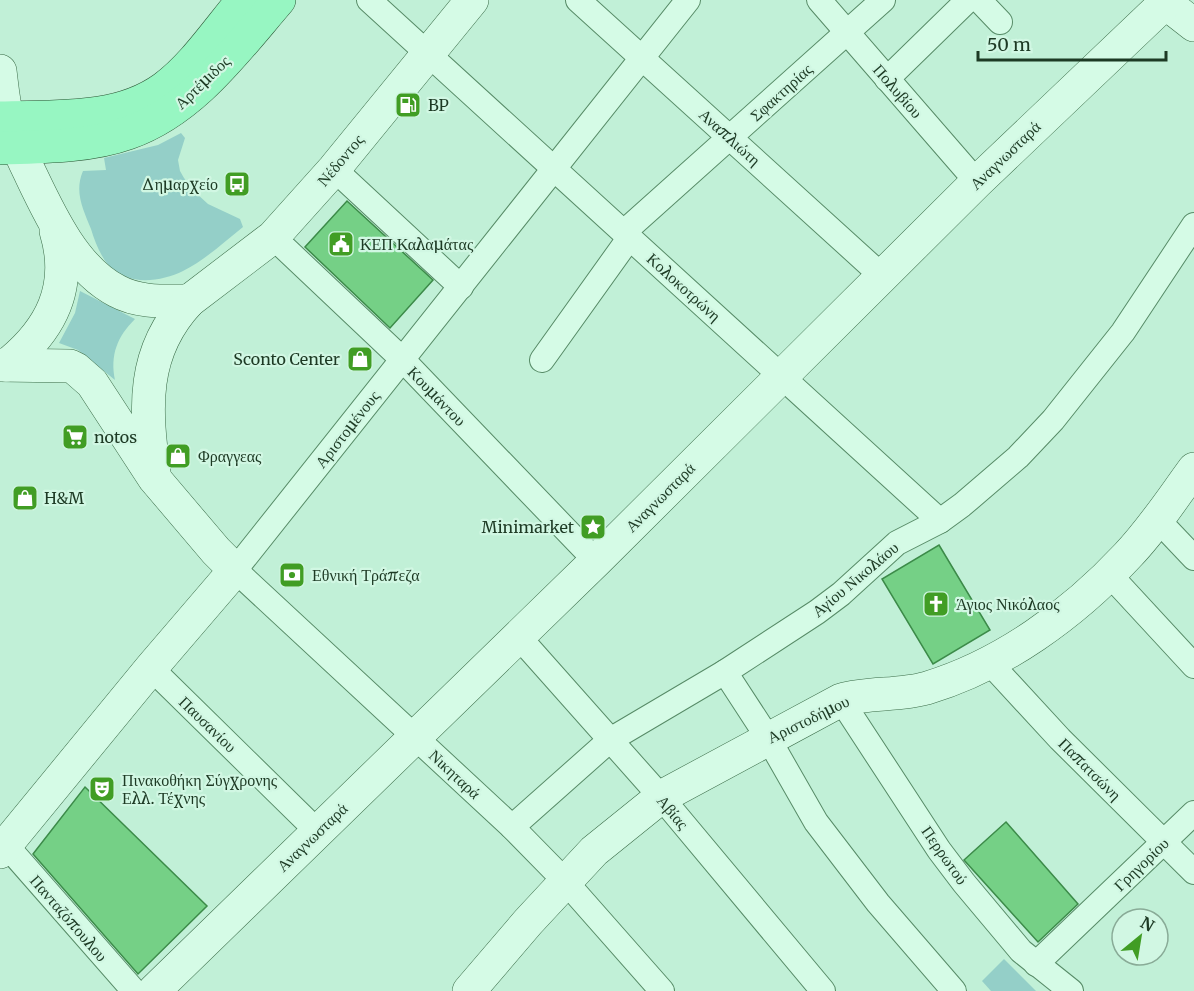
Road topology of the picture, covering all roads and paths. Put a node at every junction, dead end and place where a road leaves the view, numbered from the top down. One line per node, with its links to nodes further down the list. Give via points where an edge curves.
1 (243, 0): 19 (main road, Αρτέμιδος, via 164,88 107,112)
2 (279, 0): 19 (main road, Αρτέμιδος, via 207,80 157,120 127,134 86,142)
3 (369, 0): 15 (street, Κολοκοτρώνη)
4 (472, 0): 15 (street, Νέδοντος)
5 (578, 0): 16 (street, Αναπλιώτη)
6 (688, 0): 16 (street, Αριστομένους)
7 (819, 0): 14 (street, Πολυβίου)
8 (883, 0): 14 (street, Σφακτηρίας)
9 (968, 0): 18 (street)
10 (979, 0): 12 (street)
11 (1163, 1): 13 (street); 23 (street, Αναγνωσταρά)
12 (1000, 21)
13 (1194, 25)
14 (847, 33): 18 (street, Πολυβίου); 20 (street, Σφακτηρίας)
15 (428, 53): 21 (street, Νέδοντος); 22 (street, Κολοκοτρώνη)
16 (642, 58): 20 (street, Αναπλιώτη); 22 (street, Αριστομένους)
17 (0, 71): 19 (street)
18 (887, 79): 23 (street, Πολυβίου)
19 (6, 133): 24 (street)
20 (730, 138): 26 (street, Σφακτηρίας); 28 (street, Αναπλιώτη)
21 (334, 169): 27 (street, Νέδοντος); 29 (street)
22 (555, 169): 26 (street, Κολοκοτρώνη); 29 (street, Αριστομένους)
23 (976, 182): 28 (street, Αναγνωσταρά)
24 (53, 221): 30 (street, via 85,265 117,291 143,299); 33 (street, via 62,262 58,300 39,334 19,356)
25 (1194, 225): 38 (street, Αγίου Νικολάου, via 1128,325 1053,420 1018,457)
26 (627, 235): 32 (street, Σφακτηρίας); 34 (street, Κολοκοτρώνη)
27 (273, 237): 30 (street, Νέδοντος); 31 (street, Κουμάντου)
28 (881, 275): 34 (street, Αναγνωσταρά)
29 (461, 287): 31 (street, Αριστομένους)
30 (189, 301): 36 (street, Νέδοντος, via 169,327 151,368 148,407)
31 (402, 359): 40 (street, Κουμάντου); 41 (street, Αριστομένους)
32 (542, 360)
33 (4, 365): 36 (street, via 76,369 92,382)
34 (782, 376): 38 (street, Κολοκοτρώνη); 40 (street, Αναγνωσταρά)
35 (1194, 469): 37 (street, Αριστοδήμου)
36 (154, 478): 41 (street)
37 (1157, 519): 39 (street); 42 (street, Αριστοδήμου)
38 (940, 521): 47 (street, Αγίου Νικολάου, via 897,543 834,599)
39 (1194, 558)
40 (596, 561): 43 (street, Αναγνωσταρά)
41 (235, 570): 46 (street, Αριστομένους); 49 (street, Νικηταρά)
42 (1109, 574): 44 (street, Αριστοδήμου, via 1057,620); 45 (street)
43 (518, 636): 49 (street, Αναγνωσταρά); 51 (street, Αβίας)
44 (989, 662): 48 (street, Αριστοδήμου, via 914,691); 56 (street, Παπατσώνη)
45 (1194, 666)
46 (151, 668): 55 (street, Παυσανίου); 57 (street, Αριστομένους)
47 (725, 672): 50 (street); 51 (street, Αγίου Νικολάου)
48 (841, 700): 50 (street, Αριστοδήμου); 60 (street, Περρωτού, via 939,850 1000,928)
49 (415, 737): 54 (street, Νικηταρά); 55 (street, Αναγνωσταρά)
50 (768, 738): 52 (street, Αριστοδήμου); 66 (street, via 816,822 878,903)
51 (610, 740): 52 (street, Αβίας); 54 (street, Αγίου Νικολάου)
52 (661, 797): 59 (street, Αριστοδήμου, via 601,844); 65 (street, Αβίας)
53 (1194, 813): 56 (street, Γρηγορίου)
54 (512, 827): 59 (street, Νικηταρά)
55 (317, 831): 62 (street, Αναγνωσταρά)
56 (1164, 842): 58 (street, Παπατσώνη); 60 (street, Γρηγορίου)
57 (3, 848): 61 (street, Πανταζόπουλου)
58 (1194, 872)
59 (565, 881): 63 (street, Αριστοδήμου); 64 (street, Νικηταρά)
60 (1036, 964): 67 (street, Περρωτού)
61 (134, 991)
62 (154, 991)
63 (469, 991)
64 (662, 991)
65 (823, 991)
66 (954, 991)
67 (1071, 991)

